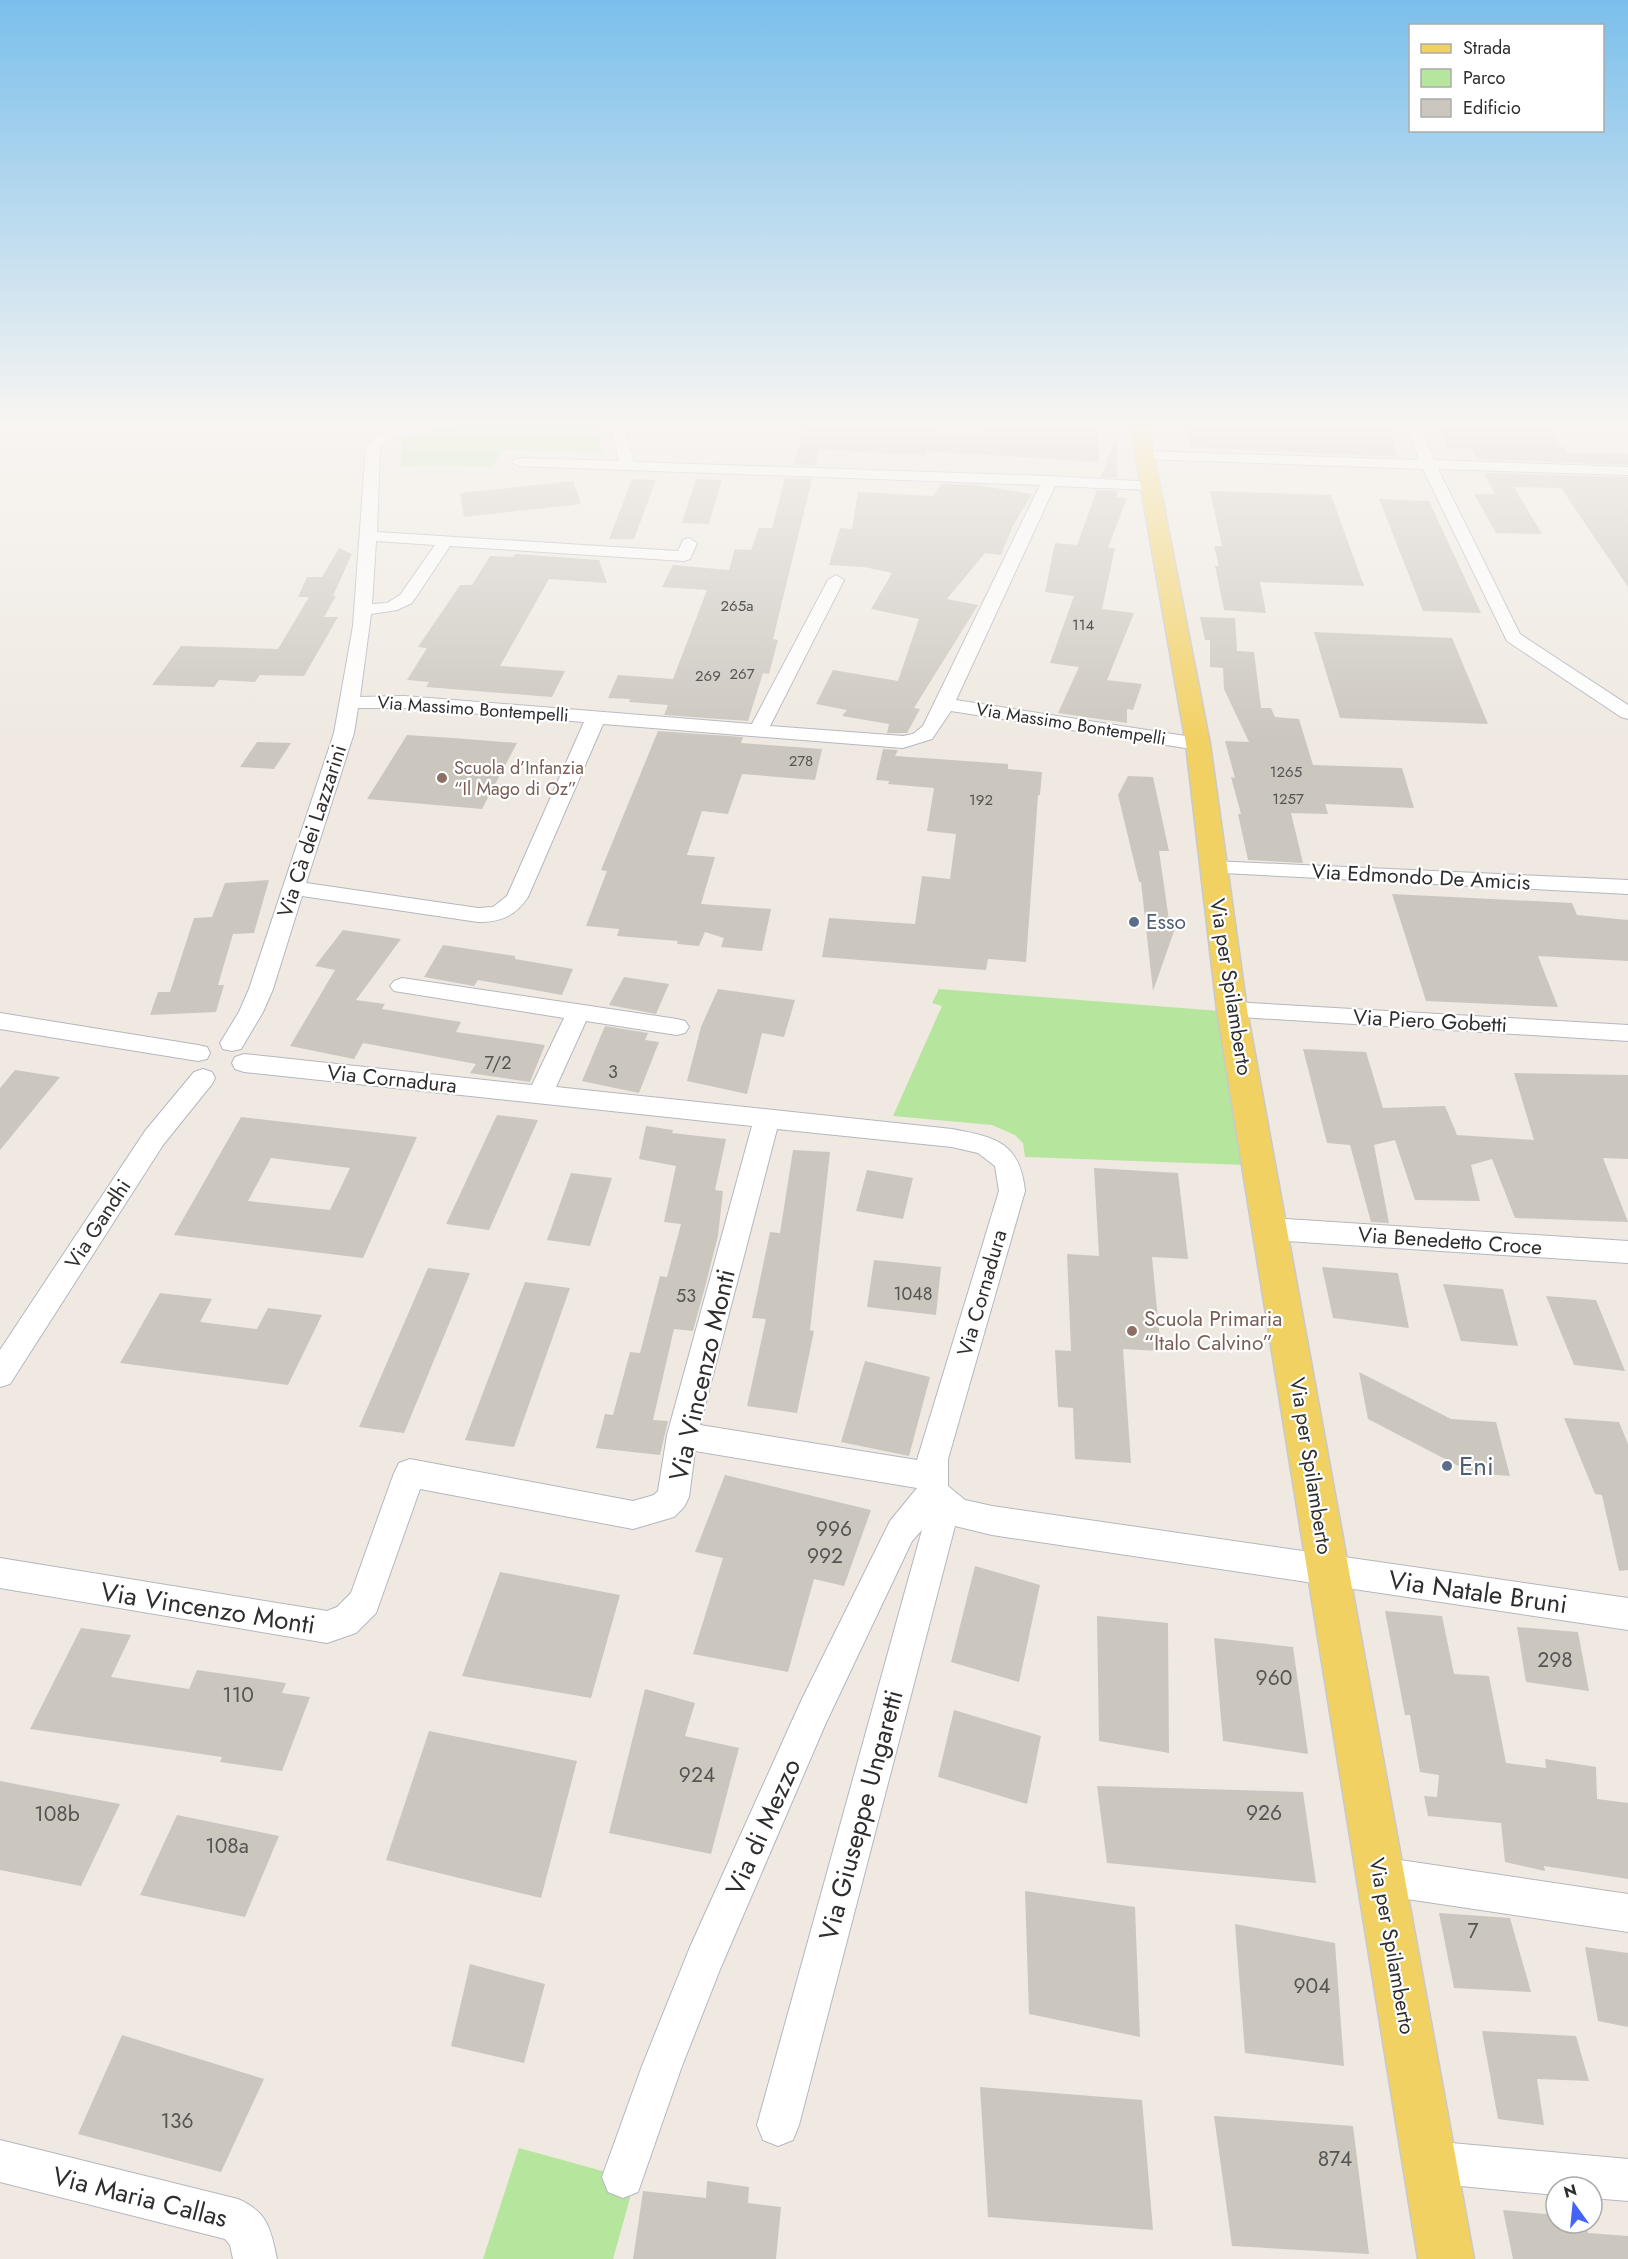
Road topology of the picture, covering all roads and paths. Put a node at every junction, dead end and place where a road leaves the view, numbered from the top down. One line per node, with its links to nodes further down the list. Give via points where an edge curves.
1 (369, 530): 5 (street, Via Cà dei Lazzarini)
2 (1026, 530): 11 (street, Via Massimo Bontempelli)
3 (1158, 530): 15 (main road, Via per Spilamberto)
4 (1461, 530): 12 (street, via 1513,637)
5 (369, 537): 6 (street); 9 (street, Via Cà dei Lazzarini)
6 (445, 542): 7 (street, via 684,556); 9 (street, via 400,604)
7 (689, 543)
8 (836, 580): 14 (street)
9 (363, 609): 10 (street, Via Cà dei Lazzarini)
10 (351, 703): 13 (street, Via Massimo Bontempelli, via 404,702); 18 (street, Via Cà dei Lazzarini, via 330,782)
11 (945, 704): 14 (street, Via Massimo Bontempelli, via 928,734 916,741); 15 (street, Via Massimo Bontempelli)
12 (1628, 713)
13 (596, 717): 14 (street, Via Massimo Bontempelli); 18 (street, Via Massimo Bontempelli, via 518,897 500,914 478,915)
14 (758, 731)
15 (1198, 744): 16 (main road, Via per Spilamberto)
16 (1213, 867): 17 (street, Via Edmondo De Amicis); 20 (main road, Via per Spilamberto)
17 (1628, 887)
18 (293, 888): 25 (street, Via Cà dei Lazzarini)
19 (402, 986): 21 (street)
20 (1232, 1010): 24 (street, Via Piero Gobetti); 29 (main road, Via per Spilamberto)
21 (578, 1013): 23 (street); 27 (street)
22 (0, 1021): 26 (street)
23 (677, 1027)
24 (1628, 1033)
25 (238, 1053): 26 (street, via 213,1044); 26 (street, via 238,1070 221,1078); 27 (street, Via Cornadura)
26 (200, 1066): 31 (street, Via Gandhi)
27 (540, 1095): 28 (street, Via Cornadura)
28 (767, 1118): 32 (street, Via Vincenzo Monti); 33 (street, Via Cornadura, via 962,1139 1000,1152 1007,1163 1012,1191 933,1459)
29 (1271, 1229): 30 (street, Via Benedetto Croce); 34 (main road, Via per Spilamberto)
30 (1628, 1252)
31 (0, 1375)
32 (682, 1435): 33 (street); 35 (street, Via Vincenzo Monti, via 673,1497 663,1507 633,1515 410,1473 364,1602 352,1618 339,1625 327,1627)
33 (937, 1491): 34 (street, via 961,1513); 39 (street, Via Giuseppe Ungaretti); 42 (street, Via di Mezzo, via 901,1531 813,1713 704,1961)
34 (1328, 1570): 36 (street, Via Natale Bruni); 37 (main road, Via per Spilamberto)
35 (0, 1573)
36 (1628, 1614)
37 (1380, 1876): 38 (street); 41 (main road, Via per Spilamberto)
38 (1628, 1913)
39 (778, 2125)
40 (0, 2161): 44 (street, Via Maria Callas, via 238,2221 250,2235)
41 (1429, 2162): 43 (street); 45 (main road, Via per Spilamberto)
42 (623, 2177)
43 (1628, 2180)
44 (255, 2259)
45 (1446, 2259)

